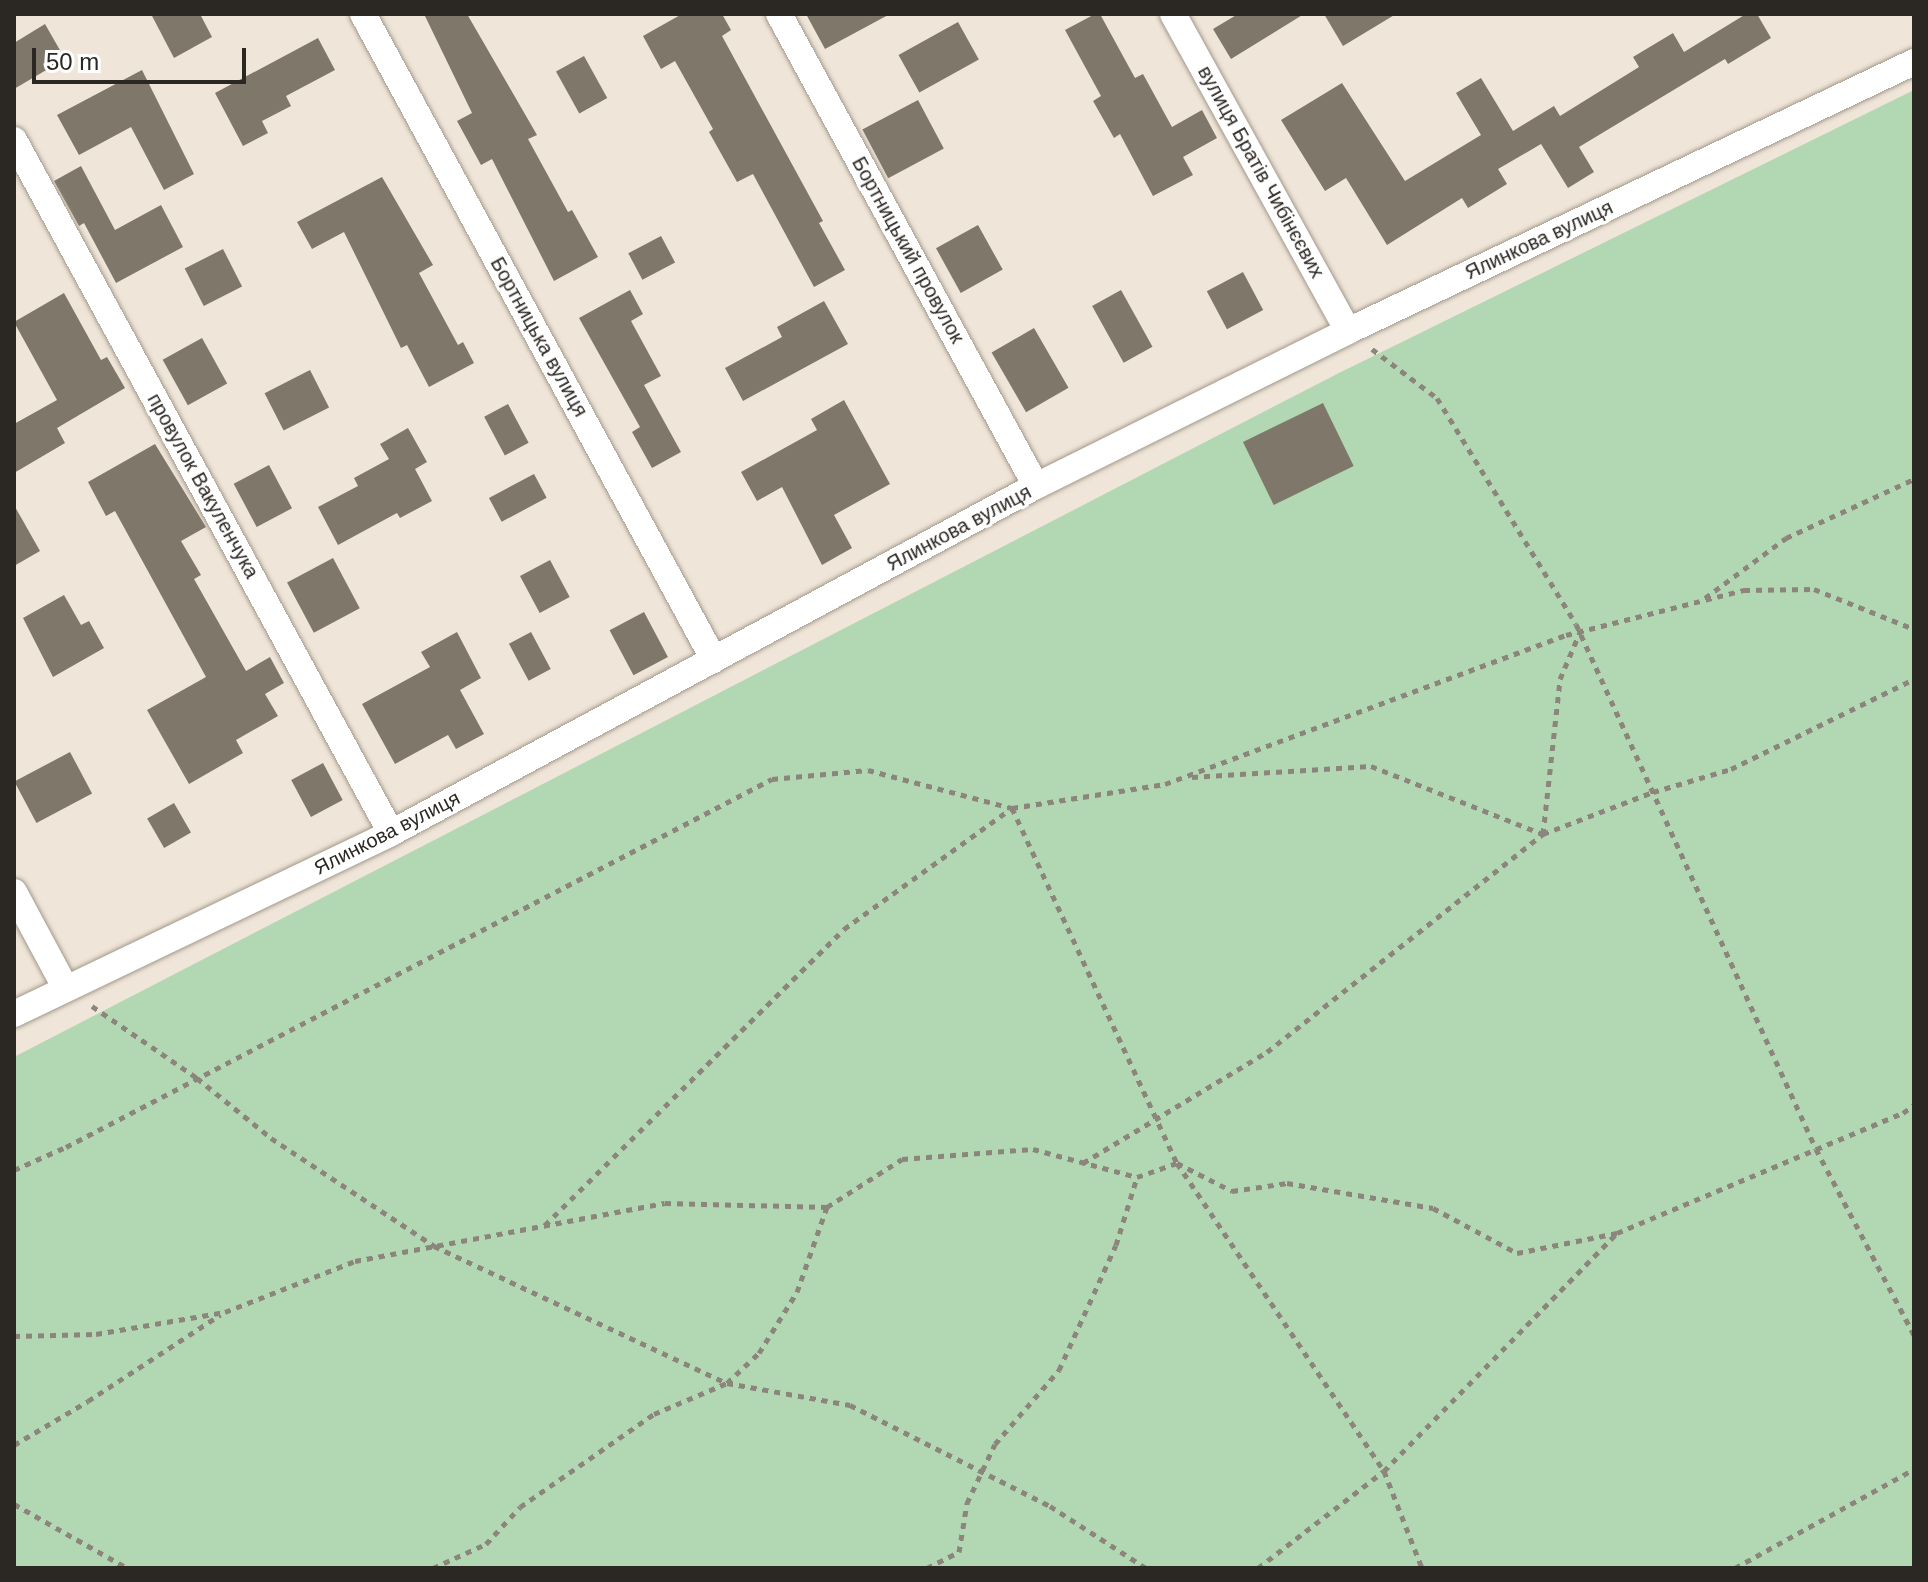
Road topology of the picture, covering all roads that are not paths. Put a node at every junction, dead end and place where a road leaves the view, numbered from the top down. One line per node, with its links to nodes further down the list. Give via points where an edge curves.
1 (363, 14): 8 (street, Бортницька вулиця)
2 (779, 14): 7 (street, Бортницький провулок)
3 (1173, 14): 6 (street, вулиця Братів Чибінєєвих)
4 (1914, 62): 6 (street, Ялинкова вулиця)
5 (14, 140): 9 (street, провулок Вакуленчука)
6 (1348, 331): 7 (street, Ялинкова вулиця)
7 (1036, 486): 8 (street, Ялинкова вулиця)
8 (714, 660): 9 (street, Ялинкова вулиця)
9 (391, 833): 11 (street, Ялинкова вулиця)
10 (14, 892): 11 (street)
11 (65, 987): 12 (street, Ялинкова вулиця)
12 (14, 1014)

